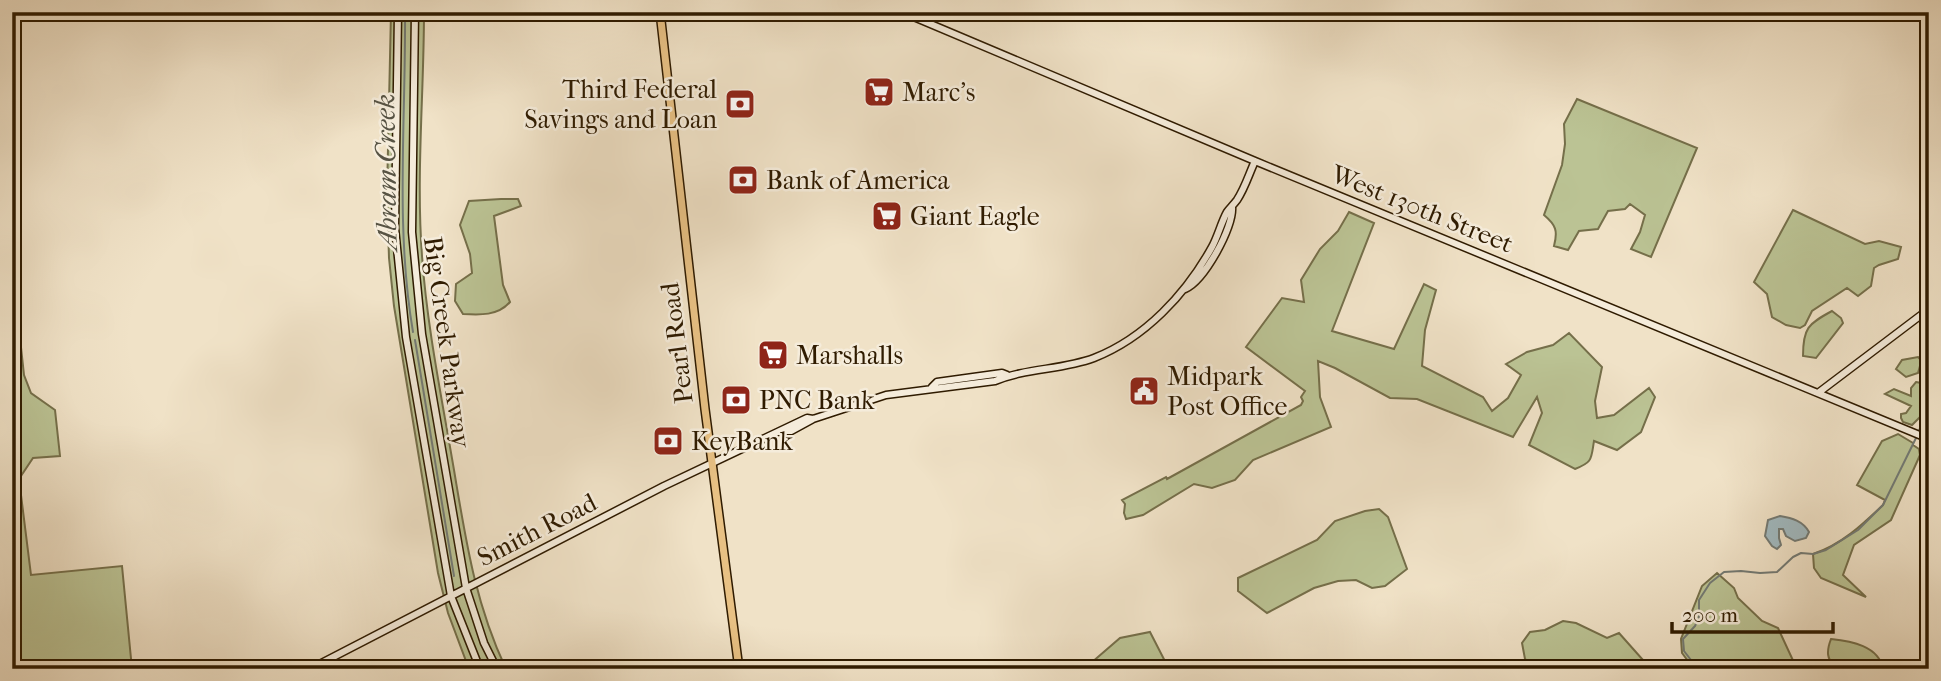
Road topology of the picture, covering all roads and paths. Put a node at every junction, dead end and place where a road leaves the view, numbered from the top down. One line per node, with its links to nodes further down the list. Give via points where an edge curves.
1 (398, 12): 11 (main road, Big Creek Parkway, via 397,242 406,337)
2 (415, 12): 10 (main road, Big Creek Parkway, via 412,232 422,334)
3 (660, 12): 9 (main road, Pearl Road)
4 (902, 12): 5 (main road, West 130th Street)
5 (1255, 161): 7 (main road, West 130th Street); 9 (main road, Smith Road, via 1239,198 1185,289 1132,337 1094,358 1044,370 886,395 784,430)
6 (1929, 309): 7 (main road)
7 (1818, 393): 8 (main road, West 130th Street)
8 (1926, 438)
9 (713, 462): 10 (main road, Smith Road); 15 (main road, Pearl Road)
10 (466, 588): 11 (main road, Smith Road); 14 (main road, Big Creek Parkway)
11 (451, 596): 12 (main road, Smith Road); 13 (main road, Big Creek Parkway)
12 (310, 669)
13 (480, 669)
14 (497, 669)
15 (739, 669)

